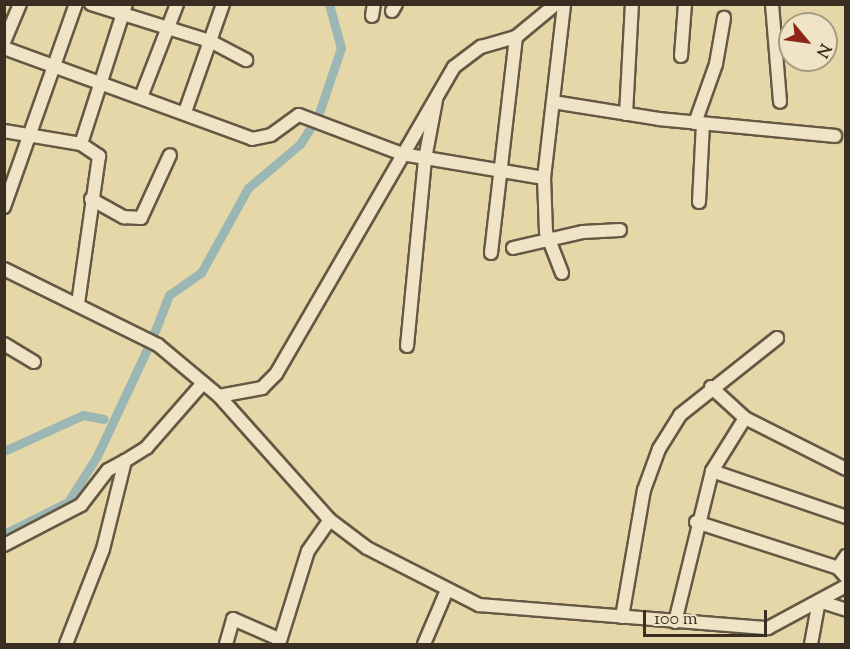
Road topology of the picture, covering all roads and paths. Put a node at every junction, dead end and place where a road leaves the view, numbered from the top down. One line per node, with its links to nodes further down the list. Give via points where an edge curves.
1 (21, 4): 16 (street)
2 (76, 4): 20 (street)
3 (92, 4): 11 (street)
4 (177, 4): 13 (street)
5 (223, 4): 15 (street)
6 (556, 4): 14 (street)
7 (564, 4): 24 (street)
8 (632, 4): 27 (street)
9 (685, 4): 18 (street)
10 (772, 4): 25 (street)
11 (124, 10): 13 (street); 21 (street)
12 (723, 18): 28 (street, via 716,64)
13 (166, 30): 15 (street); 23 (street)
14 (516, 36): 22 (street, via 481,47 454,68); 36 (street)
15 (210, 41): 19 (street); 26 (street)
16 (4, 42)
17 (4, 48): 20 (street)
18 (681, 56)
19 (246, 60)
20 (51, 67): 21 (street); 30 (street)
21 (96, 85): 23 (street); 32 (street)
22 (438, 90): 33 (street); 35 (street)
23 (141, 98): 26 (street)
24 (553, 102): 27 (street); 37 (street)
25 (780, 102)
26 (185, 112): 33 (street, via 252,139 272,135 299,115)
27 (626, 114): 28 (street)
28 (699, 124): 31 (street); 39 (street)
29 (4, 131): 30 (street)
30 (29, 133): 32 (street); 40 (street)
31 (836, 136)
32 (81, 144): 38 (street, via 99,156)
33 (402, 154): 35 (street); 54 (street, via 276,374 262,388)
34 (170, 155): 38 (street, via 141,218 124,217)
35 (424, 159): 36 (street); 50 (street)
36 (498, 171): 37 (street); 44 (street)
37 (544, 178): 42 (street)
38 (91, 199): 47 (street)
39 (699, 202)
40 (4, 207)
41 (620, 230): 42 (street)
42 (547, 238): 43 (street); 46 (street)
43 (513, 248)
44 (491, 253)
45 (4, 269): 47 (street)
46 (562, 273)
47 (78, 304): 52 (street, via 158,345)
48 (777, 338): 53 (street)
49 (4, 344): 51 (street)
50 (407, 346)
51 (34, 362)
52 (203, 383): 54 (street); 56 (street, via 147,447)
53 (711, 387): 55 (street); 69 (street, via 680,415 655,459 633,540)
54 (219, 396): 60 (street)
55 (745, 418): 57 (street); 58 (street)
56 (125, 461): 62 (street, via 108,470 81,504); 72 (street, via 103,549)
57 (846, 469)
58 (712, 471): 59 (street); 61 (street)
59 (846, 517)
60 (330, 520): 66 (street, via 367,548); 71 (street, via 308,551)
61 (696, 522): 64 (street); 70 (street)
62 (4, 545)
63 (846, 556): 64 (street)
64 (842, 572)
65 (846, 586): 67 (street)
66 (447, 590): 69 (street, via 479,604 512,610); 74 (street)
67 (819, 601): 68 (street); 70 (street, via 768,628); 75 (street)
68 (846, 610)
69 (622, 617): 70 (street)
70 (675, 622)
71 (279, 642): 73 (street, via 233,619)
72 (66, 645)
73 (226, 645)
74 (424, 645)
75 (811, 645)

